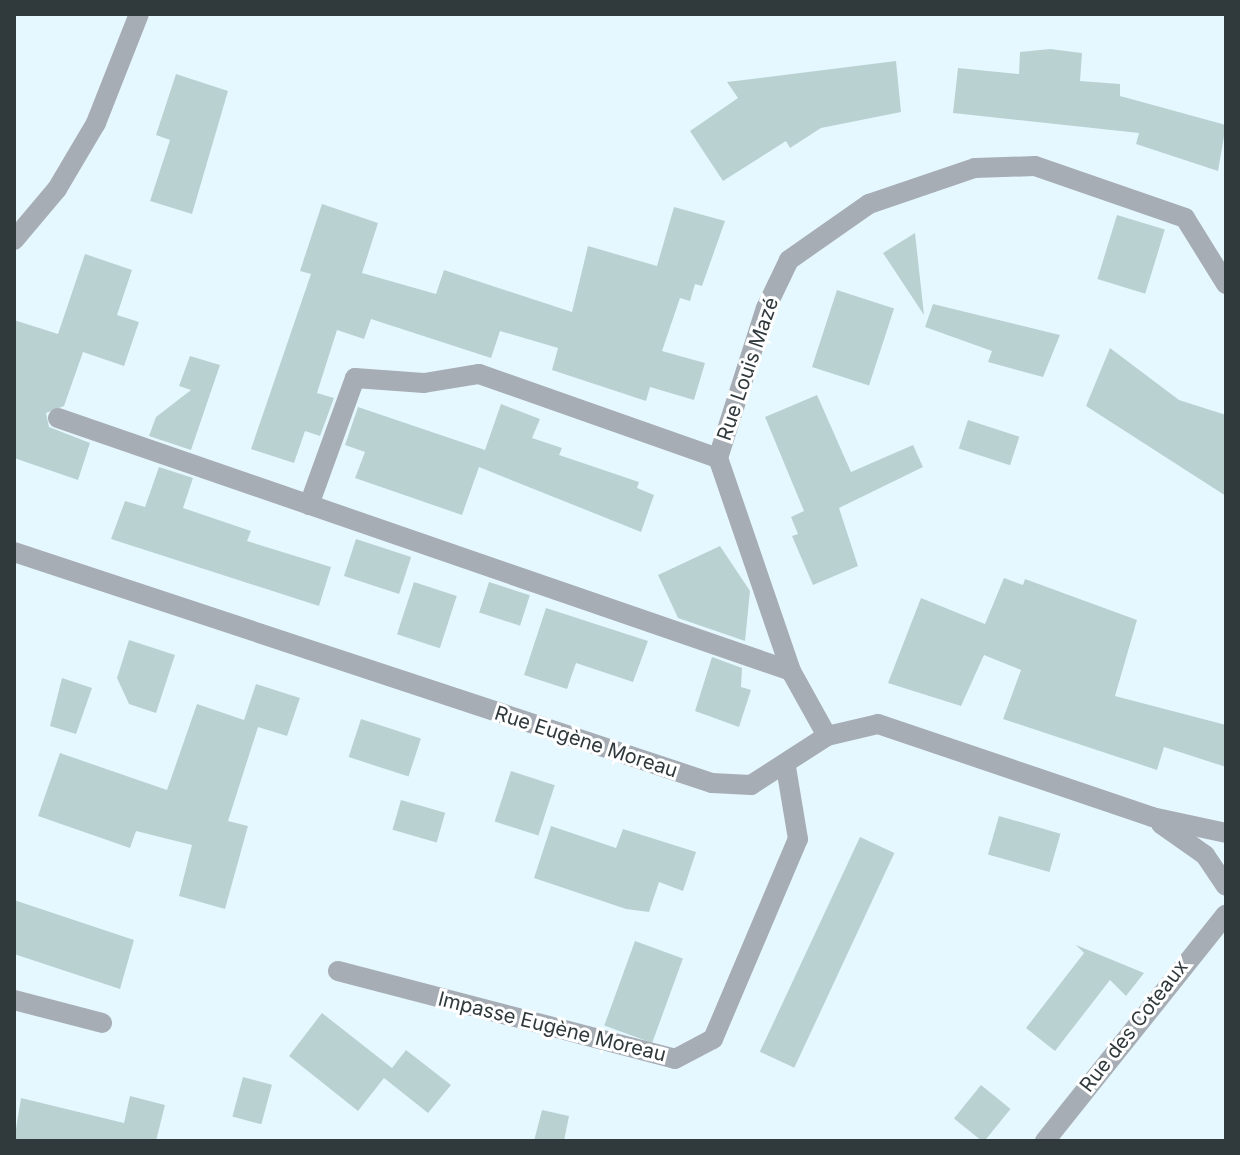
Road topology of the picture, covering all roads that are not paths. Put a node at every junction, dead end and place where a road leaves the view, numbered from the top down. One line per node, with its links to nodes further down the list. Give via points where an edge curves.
1 (139, 14): 2 (street, via 96,123 57,189)
2 (14, 240)
3 (1226, 284): 5 (street, Rue Louis Mazé, via 1185,218 1035,166 975,168 869,204 789,260 766,308)
4 (58, 418): 6 (street)
5 (718, 458): 6 (street, Rue Louis Mazé, via 479,374 424,383 355,378); 8 (street, Rue Louis Mazé)
6 (309, 505): 8 (street)
7 (14, 552): 10 (street, Rue Eugène Moreau, via 712,783 751,785)
8 (791, 671): 9 (street, Rue Louis Mazé)
9 (827, 736): 10 (street, Rue Eugène Moreau); 11 (street, Rue Eugène Moreau, via 878,724)
10 (786, 767): 15 (street, Impasse Eugène Moreau, via 798,839 713,1039 675,1059)
11 (1152, 817): 12 (street, Rue Eugène Moreau); 13 (street, Rue Eugène Moreau, via 1205,855)
12 (1226, 833)
13 (1226, 886)
14 (1226, 914): 18 (street, Rue des Coteaux)
15 (338, 971)
16 (14, 1000): 17 (street)
17 (102, 1023)
18 (1045, 1141)

